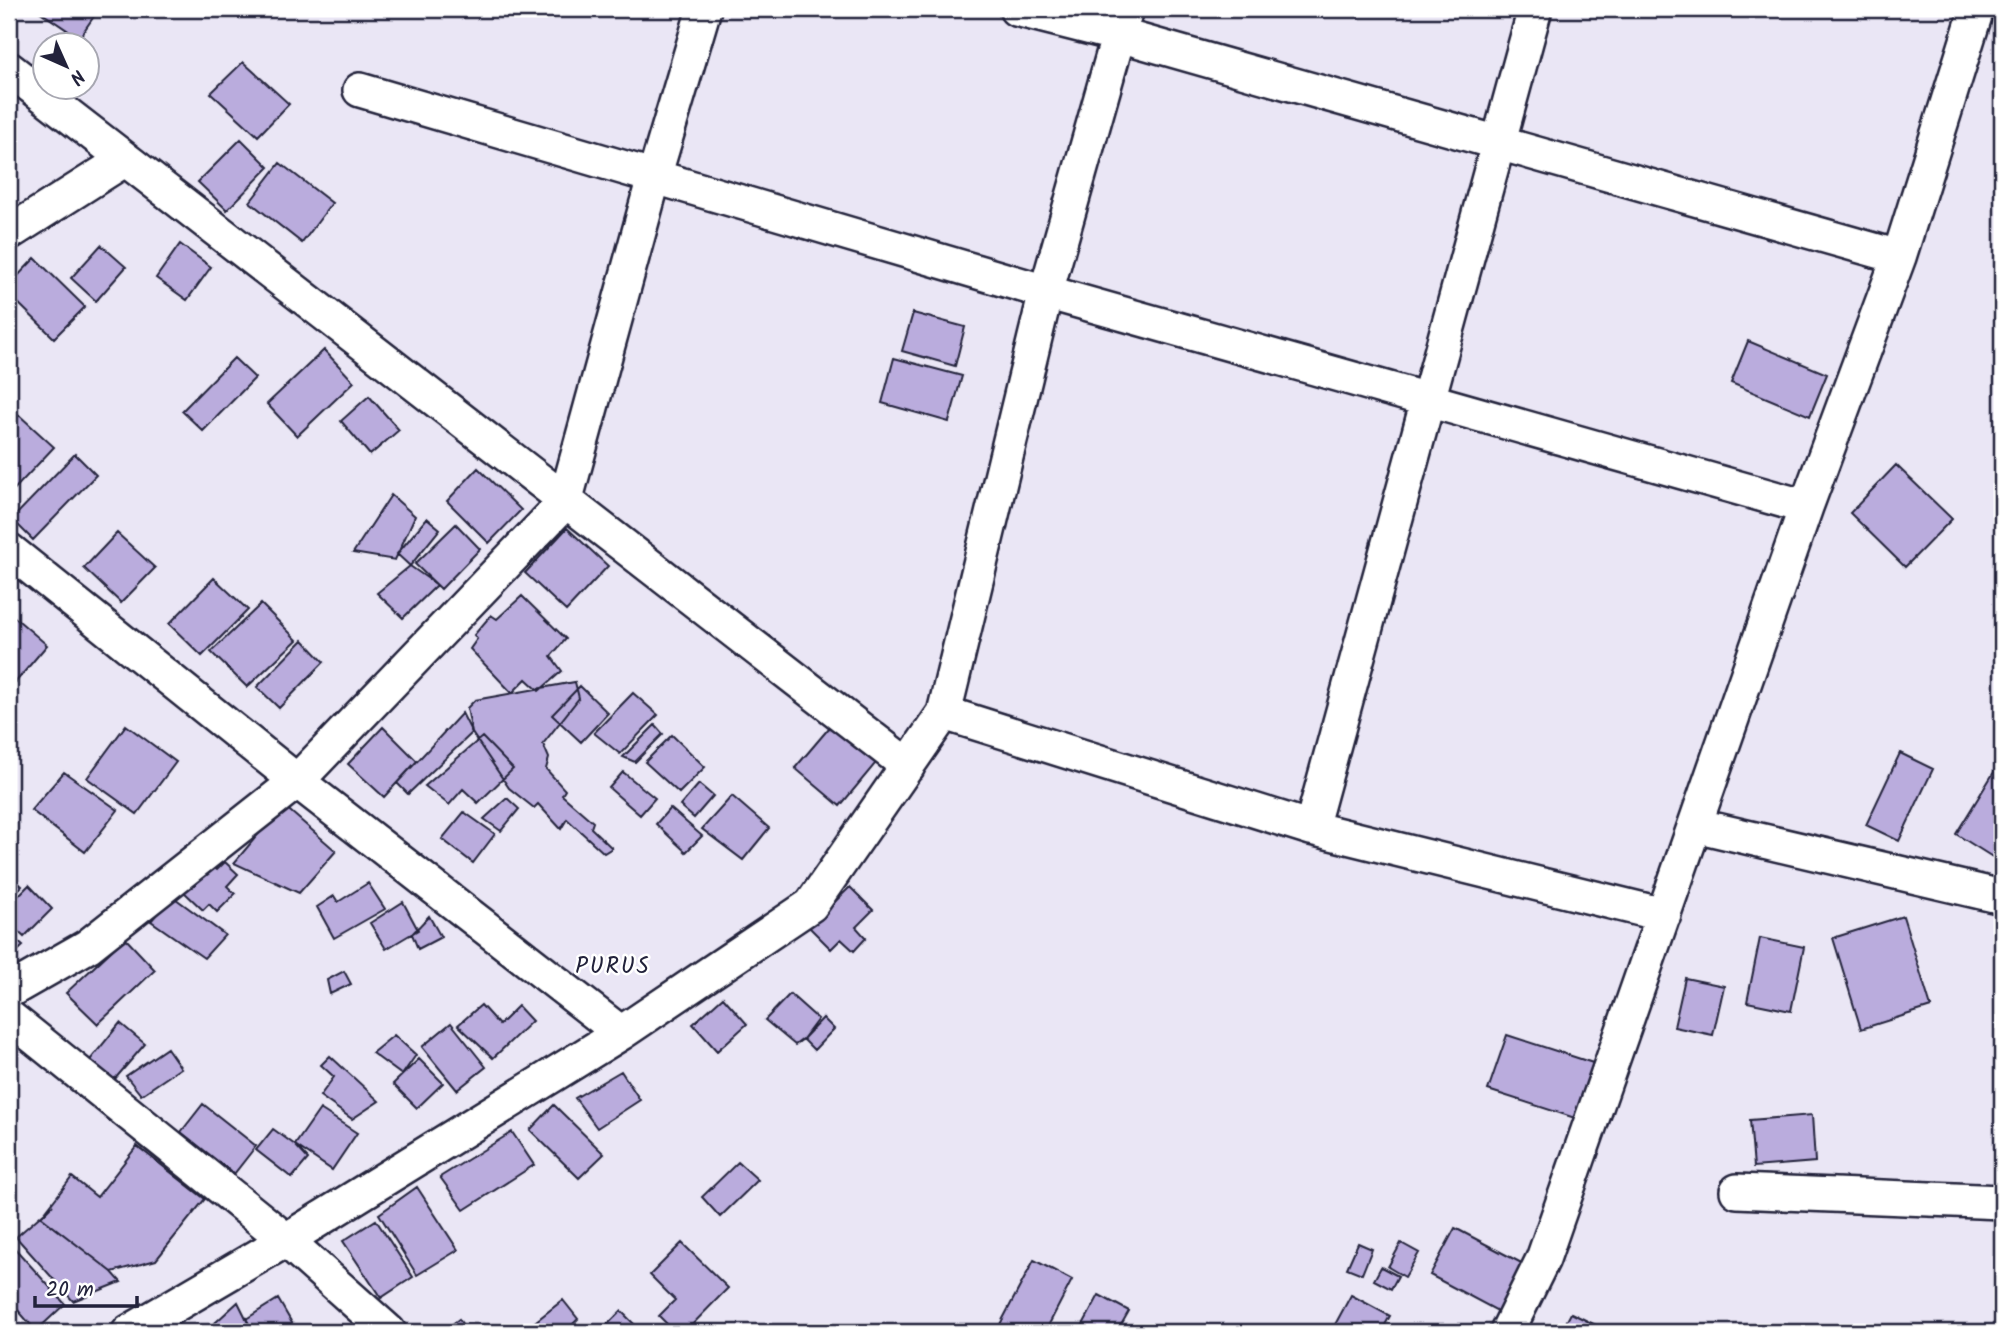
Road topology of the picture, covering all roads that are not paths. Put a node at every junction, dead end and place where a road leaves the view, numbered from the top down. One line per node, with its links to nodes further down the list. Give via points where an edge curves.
1 (705, 9): 10 (street)
2 (1016, 9): 5 (street)
3 (1535, 9): 8 (street)
4 (1977, 9): 12 (street)
5 (1122, 22): 8 (street); 13 (street)
6 (9, 69): 9 (street)
7 (360, 90): 10 (street)
8 (1498, 143): 12 (street); 14 (street)
9 (124, 160): 11 (street); 15 (street)
10 (654, 177): 13 (street); 15 (street)
11 (9, 233)
12 (1899, 257): 16 (street)
13 (1046, 292): 14 (street); 18 (street)
14 (1428, 401): 16 (street); 22 (street)
15 (565, 502): 19 (street); 20 (street)
16 (1806, 507): 21 (street)
17 (9, 550): 20 (street)
18 (944, 713): 19 (street); 22 (street)
19 (908, 766): 27 (street, via 811,905)
20 (297, 781): 25 (street, via 88,947); 27 (street)
21 (1695, 825): 23 (street); 24 (street)
22 (1311, 828): 24 (street)
23 (2002, 897)
24 (1664, 915): 33 (street, via 1543,1259)
25 (9, 991)
26 (9, 1017): 30 (street)
27 (621, 1033): 30 (street)
28 (1737, 1191): 29 (street)
29 (2002, 1202)
30 (286, 1240): 31 (street); 32 (street)
31 (129, 1332)
32 (389, 1332)
33 (1507, 1332)

